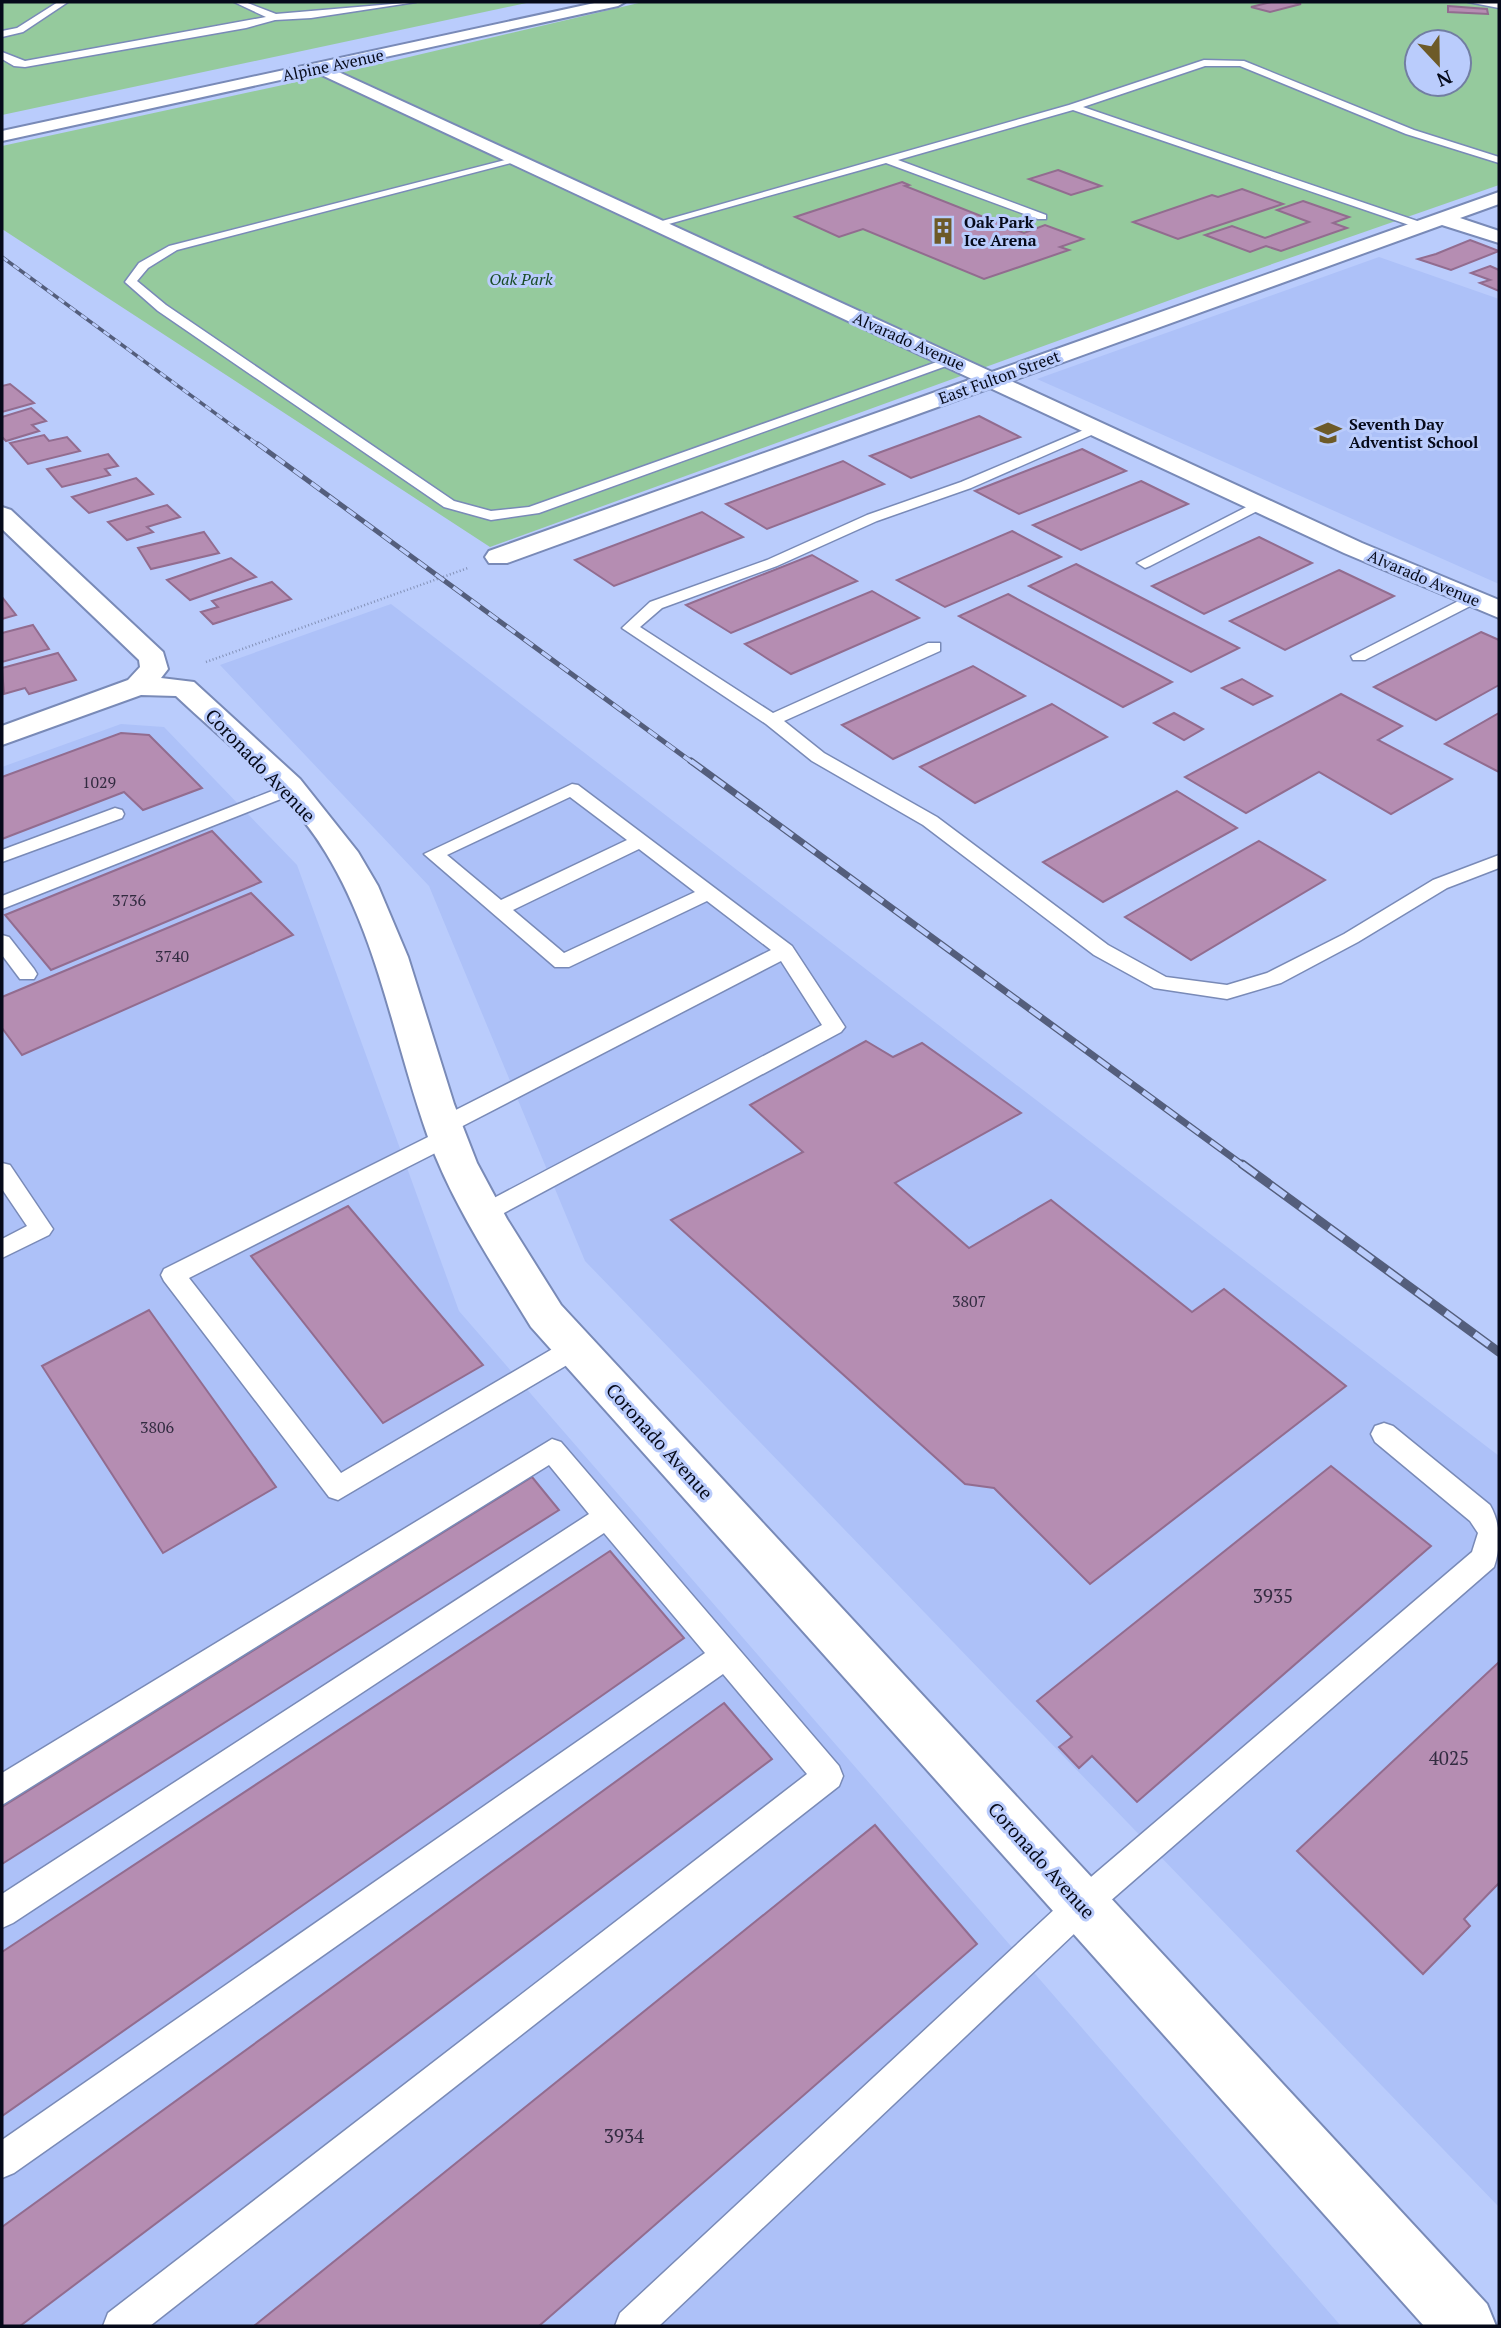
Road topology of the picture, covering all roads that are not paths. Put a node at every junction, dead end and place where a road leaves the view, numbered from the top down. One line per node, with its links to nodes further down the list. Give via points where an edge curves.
1 (64, 2): 8 (lane, via 20,30)
2 (238, 2): 7 (lane)
3 (412, 2): 7 (lane)
4 (618, 2): 10 (street, Alpine Avenue)
5 (1472, 2): 6 (lane)
6 (1499, 5)
7 (275, 17): 9 (lane, via 25,64)
8 (2, 34)
9 (2, 55)
10 (319, 68): 12 (street, Alpine Avenue); 14 (street, Alvarado Avenue)
11 (1073, 107): 13 (lane); 15 (lane, via 1204,63 1241,62 1410,132); 20 (lane)
12 (2, 137)
13 (886, 159): 17 (lane); 19 (lane)
14 (517, 160): 19 (street, Alvarado Avenue); 22 (lane, via 173,248 147,262 131,282 162,308 449,504 489,517 534,510)
15 (1499, 160)
16 (1499, 198): 18 (street, East Fulton Street)
17 (1042, 218)
18 (1443, 219): 20 (street, East Fulton Street); 21 (street)
19 (654, 225): 22 (street, Alvarado Avenue)
20 (1422, 226): 23 (street, East Fulton Street)
21 (1499, 237)
22 (953, 361): 23 (street, Alvarado Avenue)
23 (993, 379): 24 (street, Alvarado Avenue); 27 (street, East Fulton Street)
24 (1098, 429): 25 (street, Alvarado Avenue); 34 (lane, via 656,606 630,628)
25 (1260, 505): 28 (lane); 29 (street, Alvarado Avenue)
26 (2, 515): 33 (street)
27 (498, 557)
28 (1144, 563)
29 (1474, 598): 30 (street, Alvarado Avenue); 32 (lane)
30 (1499, 610)
31 (934, 647): 34 (lane)
32 (1359, 656)
33 (145, 672): 35 (street); 36 (street, Coronado Avenue, via 184,688)
34 (772, 720): 40 (lane, via 818,757 930,821 1101,950 1161,983 1227,992 1274,978 1440,884)
35 (2, 736)
36 (290, 789): 42 (lane); 47 (street, Coronado Avenue, via 341,851 373,910)
37 (115, 814): 39 (lane)
38 (641, 841): 41 (lane); 43 (lane); 43 (lane, via 572,789 434,853)
39 (2, 856)
40 (1499, 861)
41 (709, 893): 43 (lane, via 562,962); 45 (lane)
42 (2, 903)
43 (499, 909)
44 (2, 941): 46 (lane)
45 (785, 951): 47 (lane); 49 (lane, via 834,1027)
46 (27, 974)
47 (445, 1131): 49 (street, Coronado Avenue); 51 (lane, via 173,1275 338,1489)
48 (2, 1171): 50 (lane, via 41,1229)
49 (483, 1214): 51 (street, Coronado Avenue, via 546,1316)
50 (2, 1249)
51 (575, 1348): 56 (street, Coronado Avenue)
52 (1384, 1434): 56 (lane, via 1480,1513 1492,1532 1485,1559)
53 (607, 1517): 54 (lane); 55 (lane, via 552,1450); 57 (lane)
54 (725, 1656): 58 (lane); 59 (lane, via 828,1776)
55 (2, 1790)
56 (1082, 1905): 60 (lane); 61 (street, Coronado Avenue)
57 (2, 1912)
58 (2, 2161)
59 (121, 2326)
60 (633, 2326)
61 (1465, 2326)

